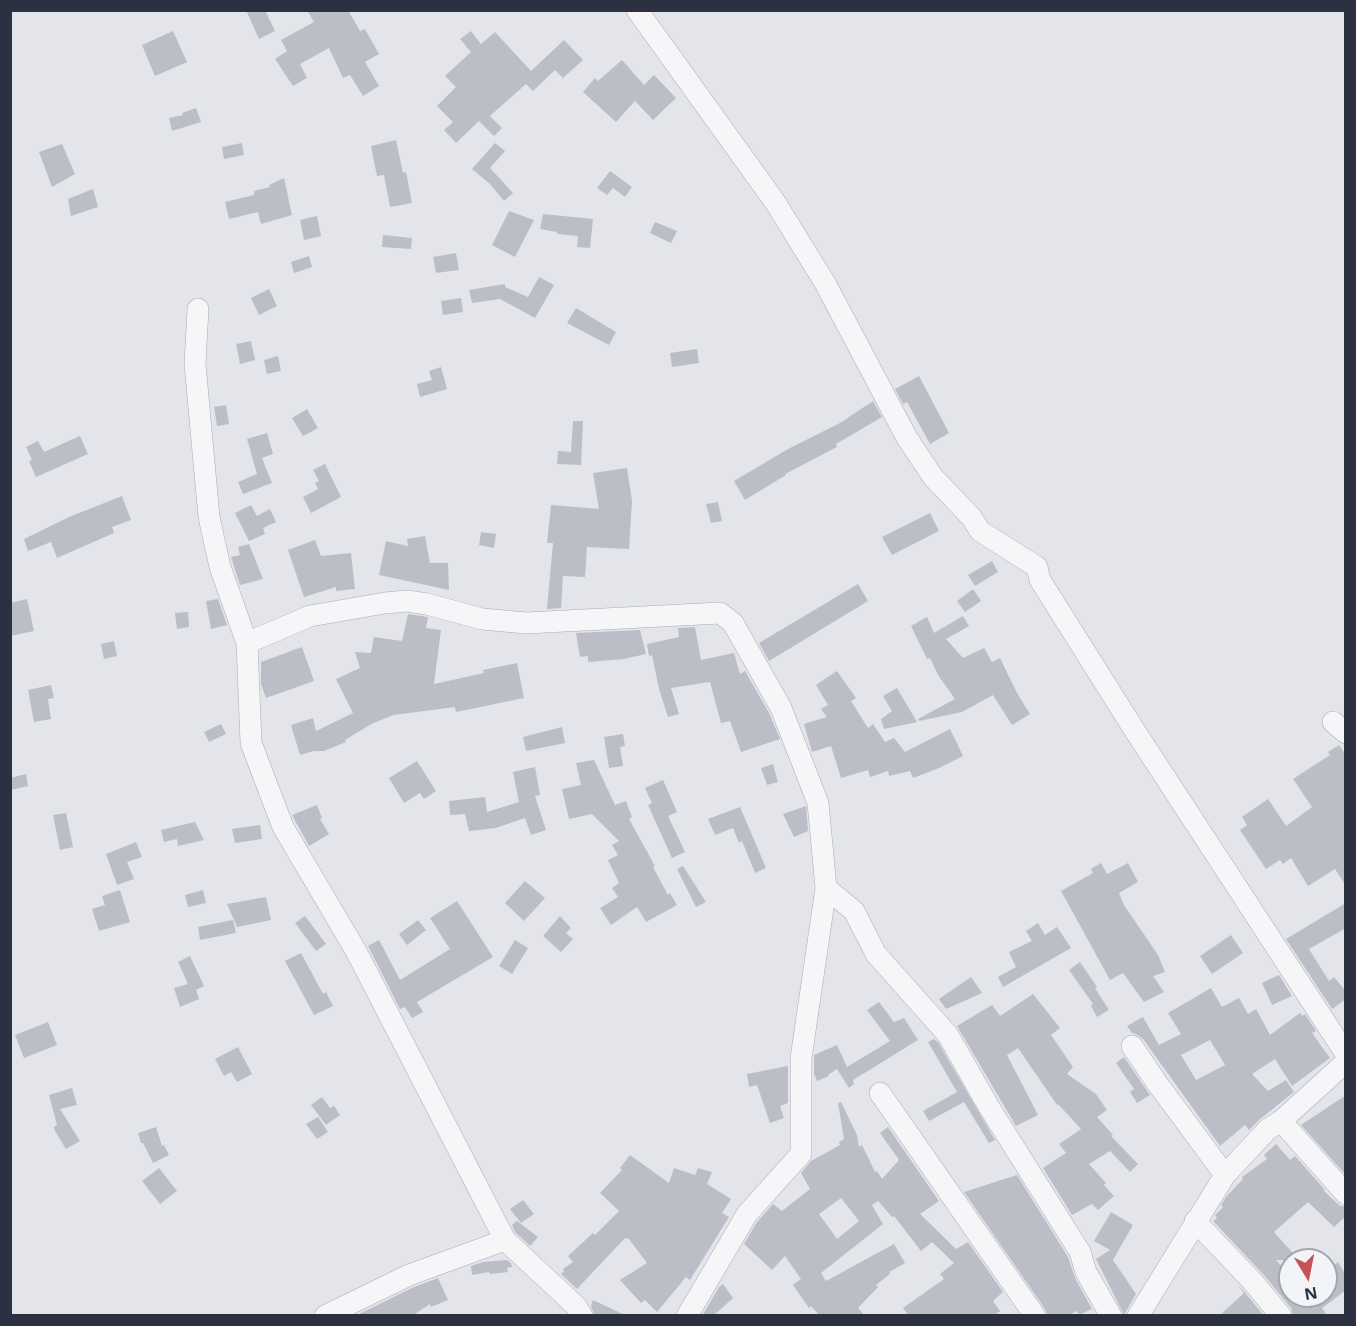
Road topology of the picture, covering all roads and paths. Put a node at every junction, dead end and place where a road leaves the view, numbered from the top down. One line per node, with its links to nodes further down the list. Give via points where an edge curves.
1 (638, 10): 6 (street, via 775,201 825,283 907,438 933,477 980,531 1037,567 1040,580 1135,731)
2 (198, 309): 3 (street, via 195,364 209,517 220,567)
3 (247, 643): 4 (street, via 310,616 407,601 482,619 526,623 720,613 733,622 781,708 818,802); 13 (street, via 250,743 283,827 356,951)
4 (826, 888): 16 (street, via 801,1058 801,1154 747,1214); 18 (street, via 854,911 876,954 948,1035 1080,1252 1086,1272)
5 (1132, 1046): 10 (street)
6 (1346, 1054)
7 (1346, 1062): 9 (street)
8 (880, 1093): 17 (street)
9 (1281, 1121): 10 (street, via 1268,1129); 11 (street)
10 (1225, 1175): 12 (street)
11 (1346, 1194)
12 (1196, 1221): 19 (street); 20 (street)
13 (505, 1240): 14 (street, via 409,1275); 15 (street)
14 (325, 1316)
15 (582, 1316)
16 (687, 1316)
17 (1035, 1316)
18 (1111, 1316)
19 (1138, 1316)
20 (1281, 1316)

